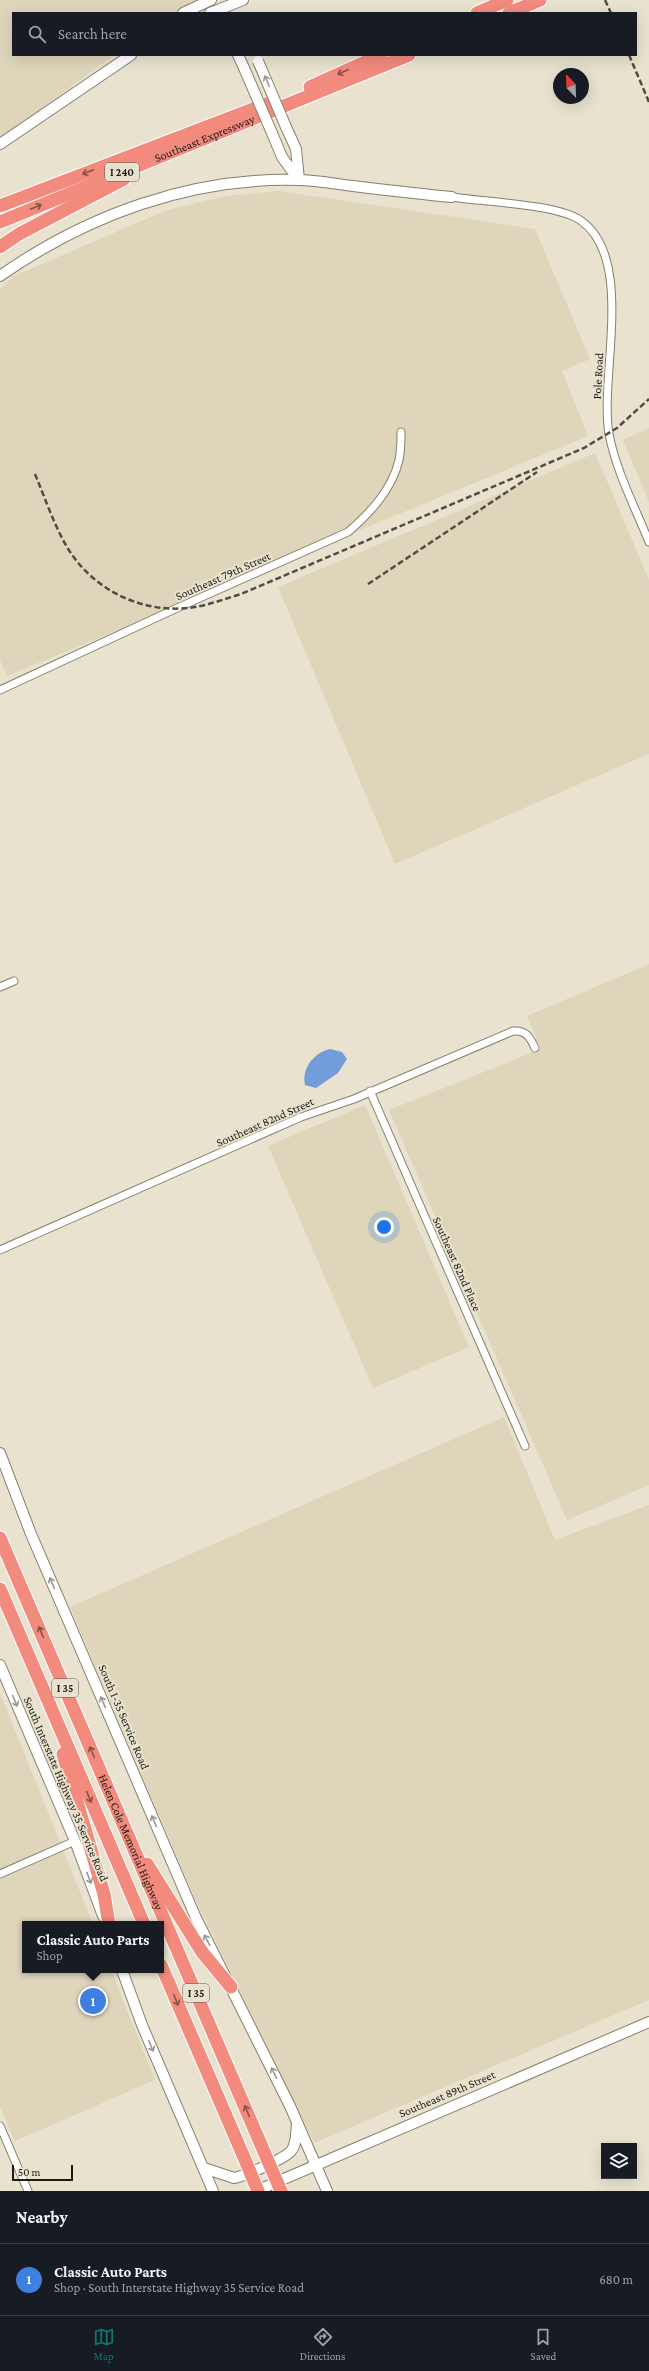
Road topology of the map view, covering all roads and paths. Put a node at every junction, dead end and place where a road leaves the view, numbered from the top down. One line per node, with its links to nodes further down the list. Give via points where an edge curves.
1 (212, 0): 6 (main road)
2 (215, 0): 7 (main road)
3 (507, 0): 8 (highway)
4 (540, 0): 9 (highway)
5 (237, 4): 7 (main road)
6 (185, 12)
7 (217, 12)
8 (479, 12)
9 (511, 12)
10 (127, 56): 15 (main road)
11 (238, 56): 17 (main road, bridge, via 282,157)
12 (379, 56): 19 (highway, Southeast Expressway / I 240, one-way to 19, via 293,94)
13 (407, 56): 16 (highway, Southeast Expressway / I 240)
14 (257, 58): 17 (main road, one-way to 14, bridge, via 296,149)
15 (0, 144)
16 (185, 146): 20 (highway, Southeast Expressway / I 240, one-way to 16); 21 (highway, via 19,234)
17 (299, 180): 18 (main road); 22 (main road, via 250,181 187,191 138,205 70,233 34,252)
18 (452, 197): 24 (street, Pole Road, via 553,210 575,217 593,232 603,249 608,265 612,306 607,404 609,434 619,467)
19 (0, 206)
20 (0, 222)
21 (0, 248)
22 (0, 276)
23 (401, 432): 25 (street, Southeast 79th Street, via 399,460 386,490 368,516 348,532)
24 (649, 542)
25 (0, 690)
26 (14, 981): 27 (street)
27 (0, 987)
28 (535, 1048): 29 (street, Southeast 82nd Street, via 527,1034 513,1031)
29 (370, 1091): 30 (street, Southeast 82nd Street, via 301,1117); 31 (street, Southeast 82nd Place)
30 (0, 1250)
31 (525, 1446)
32 (0, 1453): 45 (main road, South I-35 Service Road, one-way to 32, via 193,1912 31,1534)
33 (0, 1538): 37 (highway, Helen Cole Memorial Highway / I 35, one-way to 33)
34 (0, 1589): 36 (highway, Helen Cole Memorial Highway / I 35)
35 (0, 1665): 38 (main road, South Interstate Highway 35 Service Road, one-way to 38)
36 (46, 1697): 41 (highway, via 104,1894); 42 (highway, Helen Cole Memorial Highway / I 35, one-way to 42)
37 (130, 1839): 45 (highway, via 168,1894 202,1952); 54 (highway, Helen Cole Memorial Highway / I 35, one-way to 37, bridge)
38 (75, 1841): 39 (street); 40 (main road, South Interstate Highway 35 Service Road, one-way to 40)
39 (0, 1874)
40 (105, 1921)
41 (108, 1921)
42 (143, 1921)
43 (164, 1971): 53 (highway, I 35, one-way to 53, bridge)
44 (123, 1973): 50 (main road, one-way to 50, via 142,2026)
45 (232, 1987): 47 (main road, one-way to 45)
46 (649, 2022): 49 (main road, Southeast 89th Street)
47 (297, 2121): 49 (main road); 50 (main road, via 292,2151 279,2159 234,2178)
48 (0, 2126): 51 (street)
49 (316, 2165): 53 (main road, Southeast 89th Street); 55 (main road)
50 (204, 2168): 52 (main road)
51 (28, 2191)
52 (213, 2191)
53 (257, 2191)
54 (280, 2191)
55 (327, 2191)

